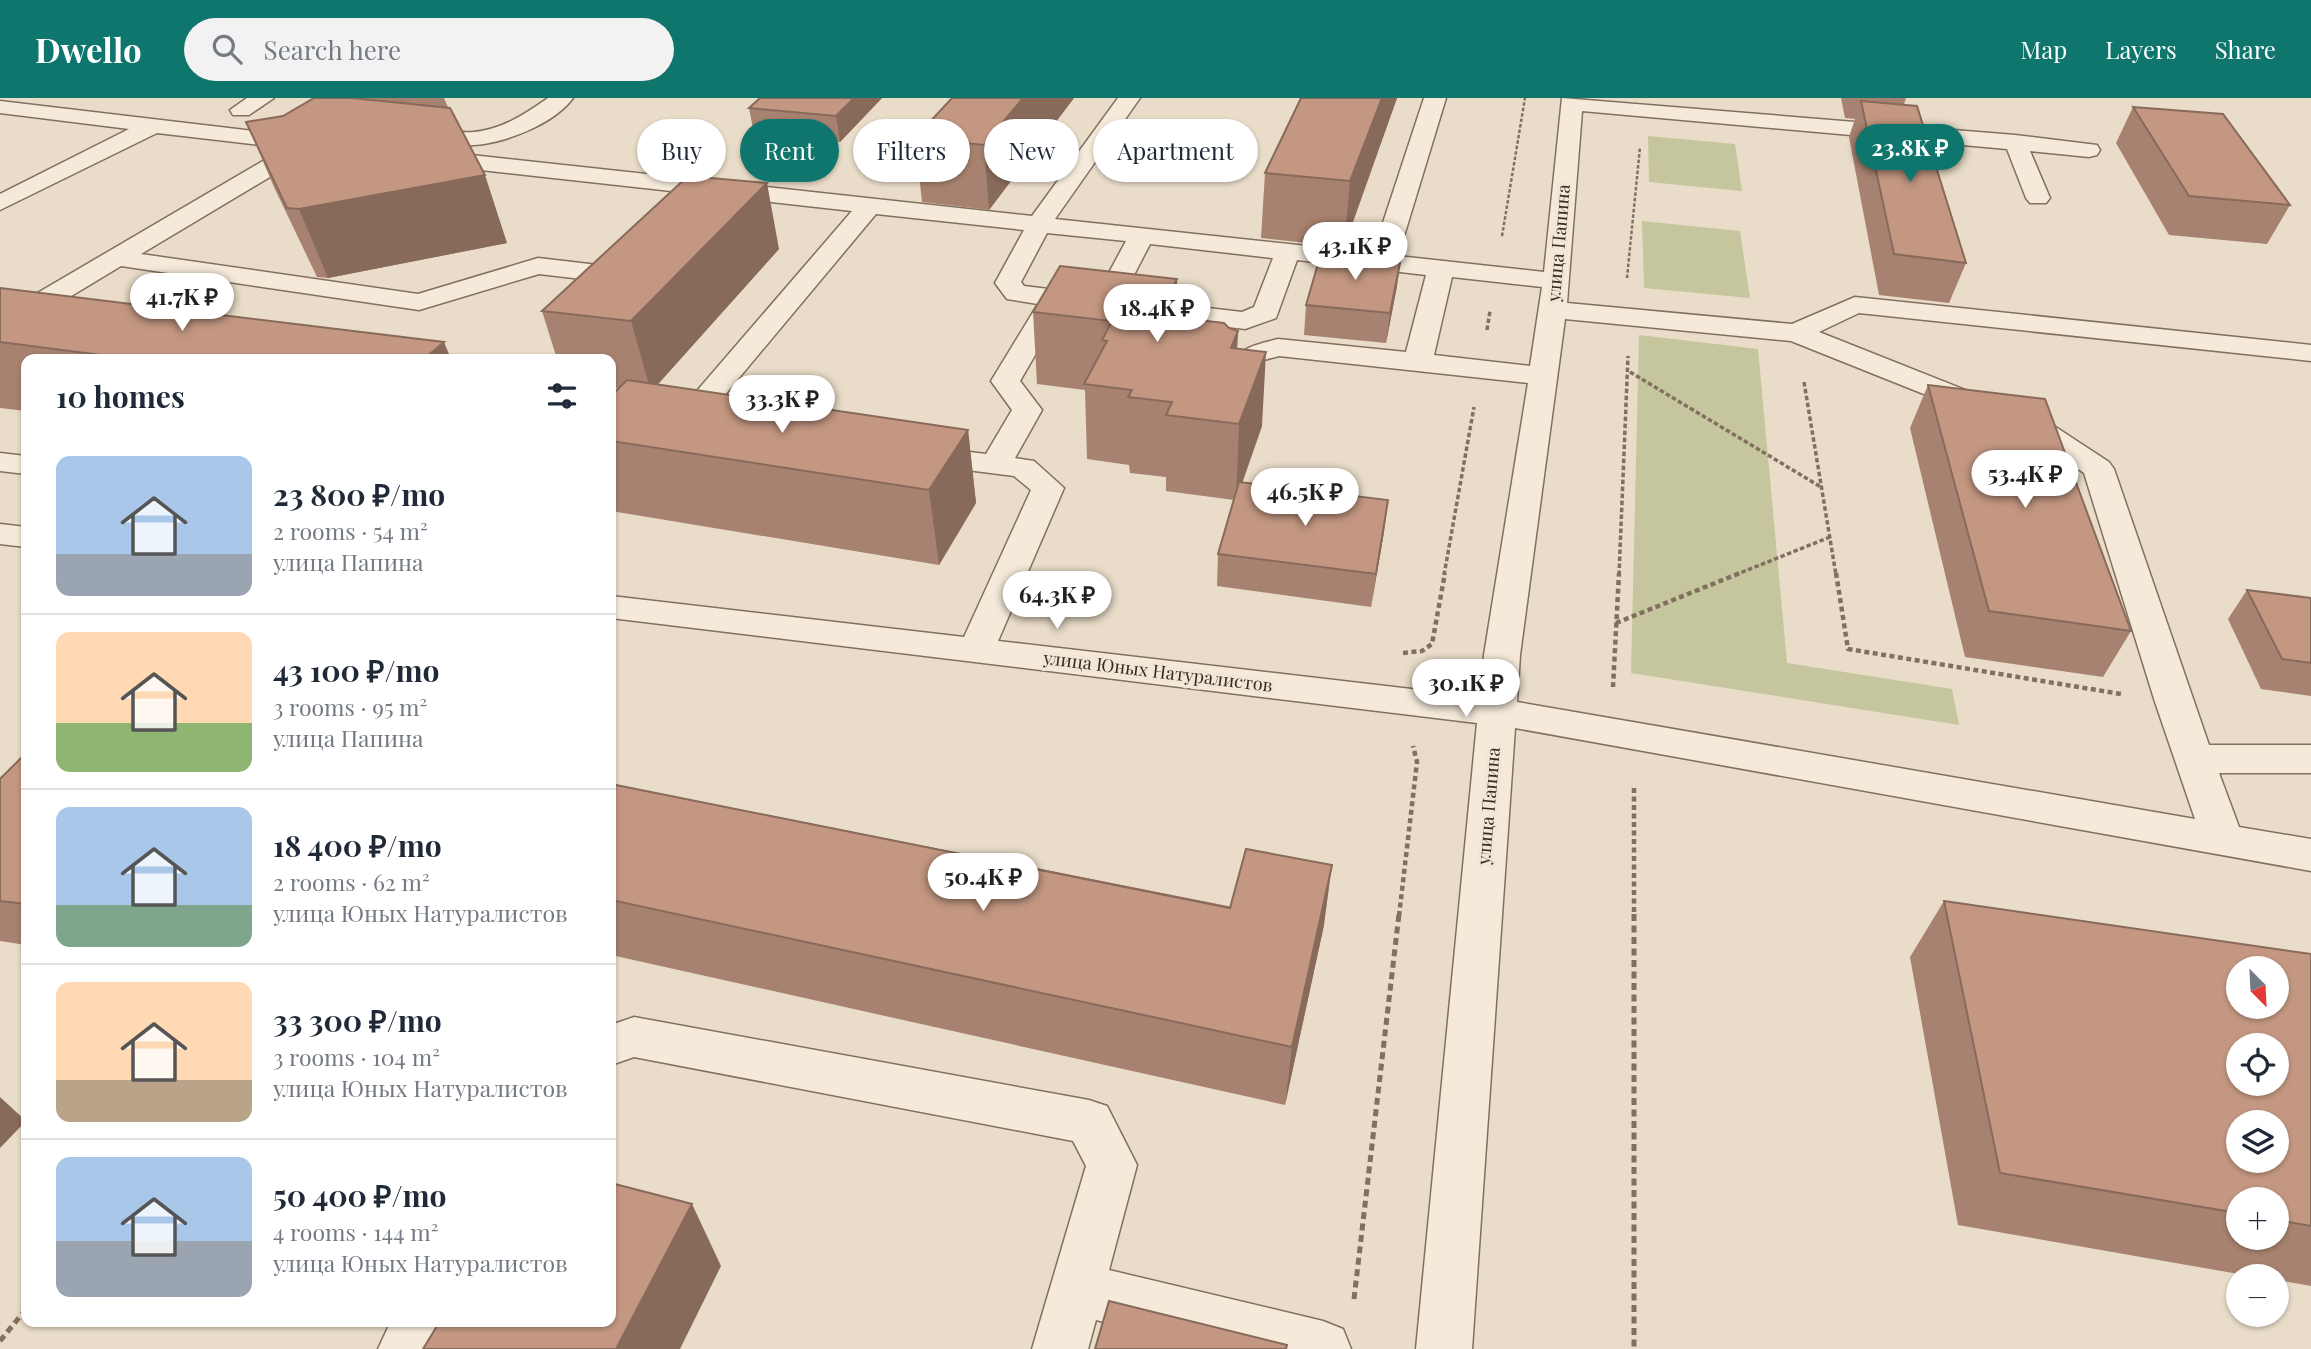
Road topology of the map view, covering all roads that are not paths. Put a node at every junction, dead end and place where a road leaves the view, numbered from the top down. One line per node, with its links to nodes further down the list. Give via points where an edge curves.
1 (263, 98): 7 (street)
2 (562, 98): 15 (street, via 523,126 473,139 403,143)
3 (1129, 98): 20 (street)
4 (1435, 98): 25 (street)
5 (1573, 101): 11 (street); 28 (street, улица Папина)
6 (0, 107): 9 (street)
7 (241, 110): 8 (street); 10 (street)
8 (282, 116)
9 (153, 126): 10 (street); 17 (street)
10 (202, 132): 12 (street)
11 (2015, 142): 14 (street); 16 (street)
12 (307, 145): 13 (street); 23 (street)
13 (334, 148)
14 (2089, 149)
15 (730, 190): 18 (street); 19 (street)
16 (2038, 198)
17 (0, 202)
18 (870, 205): 20 (street); 38 (street, via 670,426)
19 (701, 216)
20 (1040, 223): 21 (street); 30 (street, via 1008,283 1016,293)
21 (1143, 235): 22 (street); 31 (street)
22 (1288, 251): 25 (street); 31 (street, via 1266,312 1245,321)
23 (116, 258): 26 (street, via 419,302); 32 (street)
24 (652, 259): 26 (street, via 642,268 616,275)
25 (1383, 262): 27 (street)
26 (538, 266): 29 (street)
27 (1441, 268): 28 (street); 35 (street)
28 (1554, 295): 33 (street, via 1623,317); 36 (street, улица Папина)
29 (558, 298)
30 (1055, 298): 31 (street); 42 (street, via 1005,381 1027,410)
31 (1107, 304)
32 (0, 327)
33 (1796, 332): 34 (street, via 1855,305); 48 (street, via 2040,430 2098,469)
34 (2311, 354)
35 (1418, 362): 36 (street); 37 (street, via 1278,347 1252,355)
36 (1544, 376): 47 (street, улица Папина)
37 (1238, 394)
38 (723, 432)
39 (887, 451): 42 (street)
40 (0, 461): 41 (street)
41 (21, 464)
42 (996, 464): 46 (street, via 1023,468 1048,488)
43 (0, 534): 44 (street)
44 (21, 536)
45 (616, 608): 46 (street, улица Юных Натуралистов)
46 (976, 650): 47 (street, улица Юных Натуралистов)
47 (1496, 712): 50 (street, улица Юных Натуралистов); 58 (street, улица Папина)
48 (2196, 759): 49 (street); 50 (street)
49 (2311, 759)
50 (2223, 839): 51 (street, улица Юных Натуралистов)
51 (2311, 855)
52 (616, 1043): 53 (street, via 634,1037 1089,1122 1112,1165)
53 (1077, 1289): 55 (street); 57 (street)
54 (419, 1327): 56 (street)
55 (1338, 1329)
56 (406, 1349)
57 (1060, 1349)
58 (1444, 1349)

